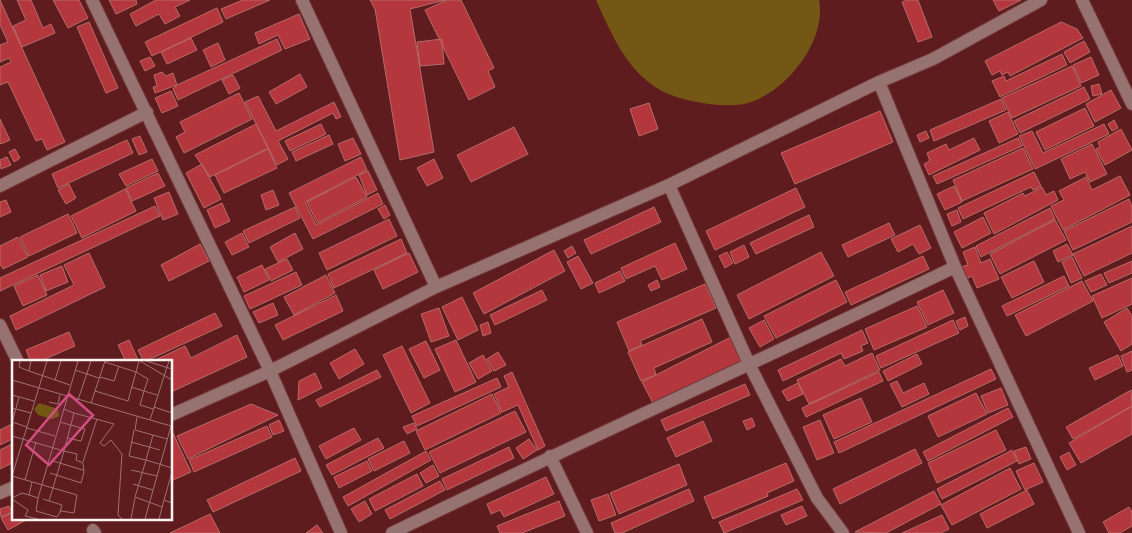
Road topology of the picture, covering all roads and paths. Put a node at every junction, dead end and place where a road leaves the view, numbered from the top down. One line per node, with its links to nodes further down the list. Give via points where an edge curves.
1 (92, 0): 7 (street)
2 (302, 0): 11 (street)
3 (1041, 0): 5 (street, via 933,59)
4 (1082, 0): 6 (street)
5 (879, 82): 8 (street); 10 (street)
6 (1132, 104)
7 (147, 112): 9 (street); 15 (street)
8 (669, 185): 11 (street); 14 (street)
9 (0, 186)
10 (955, 267): 14 (street); 24 (street)
11 (436, 287): 15 (street)
12 (0, 325): 13 (street)
13 (17, 360)
14 (750, 366): 17 (street); 23 (street, via 817,498)
15 (270, 371): 16 (street); 20 (street)
16 (172, 415)
17 (550, 456): 21 (street); 22 (street)
18 (12, 488): 19 (street)
19 (0, 493)
20 (341, 533)
21 (392, 533)
22 (587, 533)
23 (842, 533)
24 (1079, 533)

